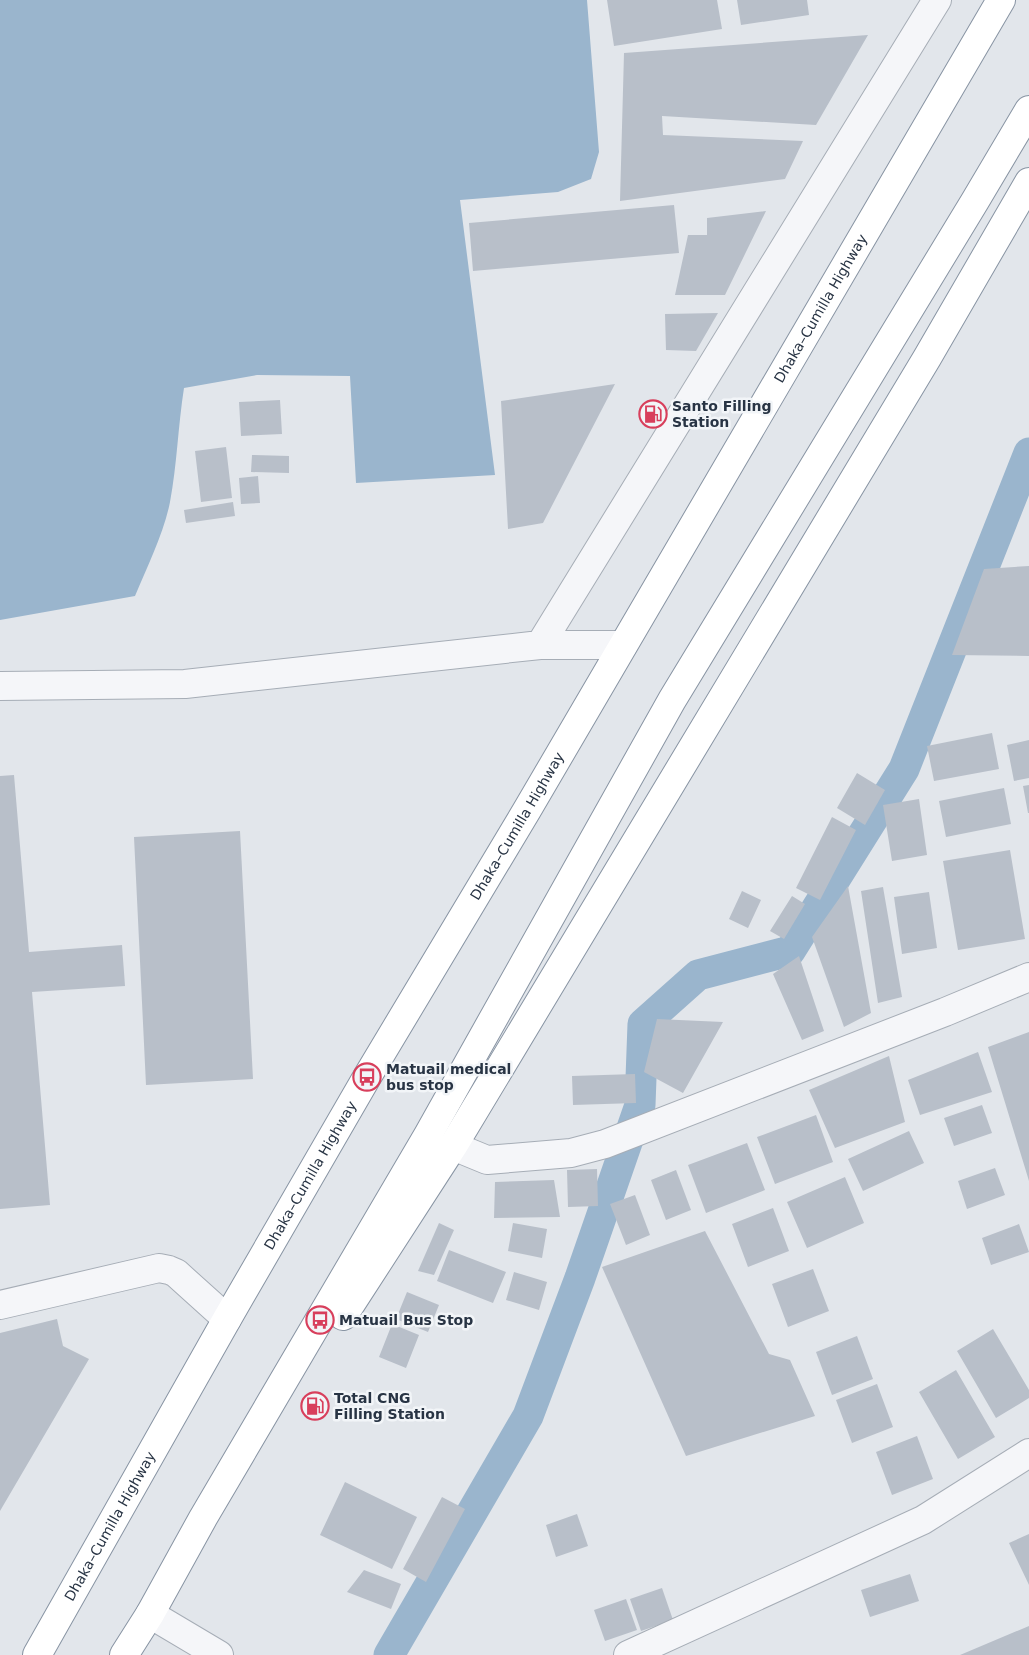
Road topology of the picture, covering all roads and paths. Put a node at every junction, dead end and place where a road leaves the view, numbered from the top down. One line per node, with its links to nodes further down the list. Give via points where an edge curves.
1 (937, 0): 5 (street)
2 (1000, 0): 6 (highway, Dhaka–Cumilla Highway)
3 (1029, 110): 13 (highway, via 672,700 428,1135)
4 (1029, 182): 9 (highway, via 927,358)
5 (540, 645): 6 (street); 7 (street, via 185,684)
6 (623, 645): 11 (highway, Dhaka–Cumilla Highway)
7 (0, 686)
8 (1029, 977): 9 (street, via 605,1144 570,1153 488,1160)
9 (453, 1146): 13 (highway)
10 (0, 1305): 11 (street, via 159,1268 176,1273)
11 (227, 1320): 14 (highway, Dhaka–Cumilla Highway)
12 (1029, 1453): 17 (street, via 923,1520)
13 (150, 1614): 15 (highway); 16 (street)
14 (37, 1655)
15 (124, 1655)
16 (219, 1655)
17 (628, 1655)

